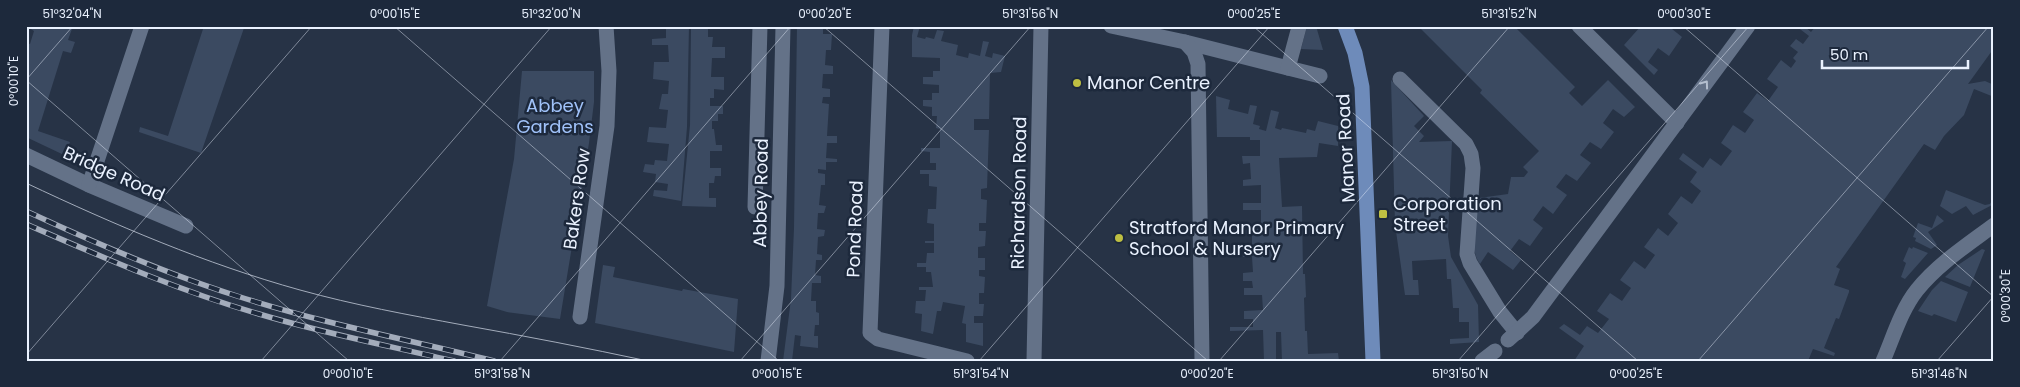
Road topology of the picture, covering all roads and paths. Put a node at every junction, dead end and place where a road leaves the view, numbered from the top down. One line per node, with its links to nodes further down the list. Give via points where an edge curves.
1 (142, 26): 18 (street)
2 (606, 26): 22 (street, Bakers Row, via 609,71 607,126)
3 (760, 26): 19 (street, Abbey Road)
4 (782, 26): 24 (street, Abbey Road, via 778,281)
5 (882, 26): 25 (street, Pond Road, via 870,333 878,339)
6 (1041, 26): 26 (street, Richardson Road)
7 (1111, 26): 12 (street)
8 (1345, 26): 28 (main road, Manor Road, via 1362,87)
9 (1579, 26): 16 (street)
10 (1748, 26): 16 (street, one-way to 10)
11 (1299, 27): 13 (street)
12 (1185, 42): 13 (street); 27 (street, via 1194,52 1198,64)
13 (1288, 68): 14 (street)
14 (1320, 76)
15 (1400, 79): 16 (street, via 1466,144 1473,168 1467,254 1512,337 1533,317)
16 (1676, 123)
17 (26, 155): 18 (street, Bridge Road)
18 (89, 185): 21 (street, Bridge Road)
19 (755, 207)
20 (1994, 225): 30 (street, via 1936,270 1915,292)
21 (186, 226)
22 (580, 317)
23 (1496, 351): 29 (street)
24 (768, 361)
25 (966, 361)
26 (1034, 361)
27 (1202, 361)
28 (1373, 361)
29 (1482, 361)
30 (1883, 361)

